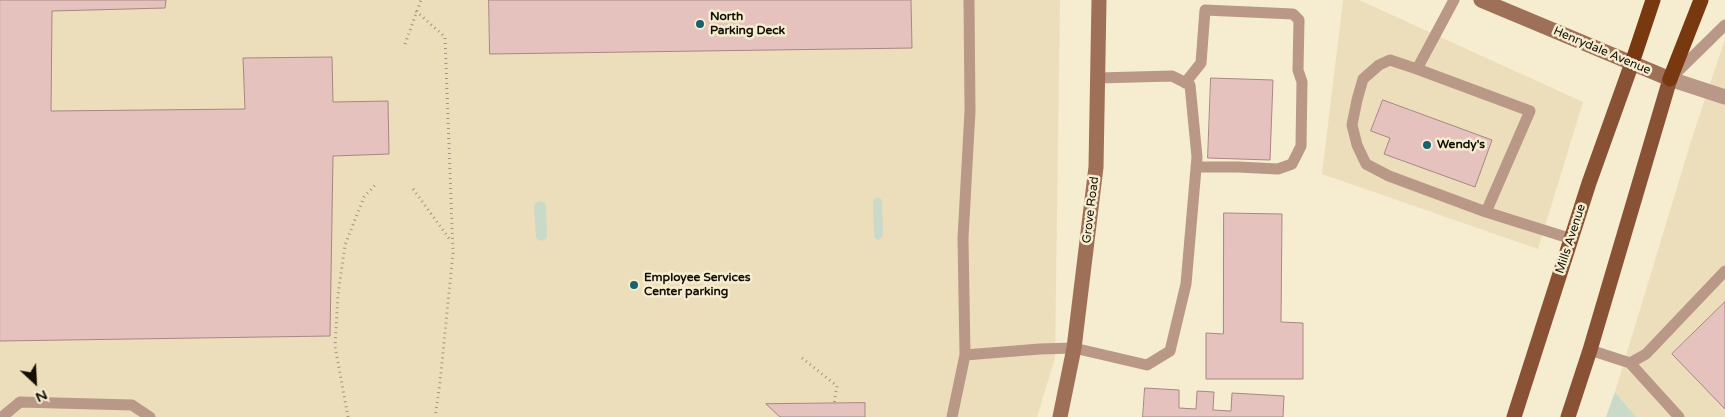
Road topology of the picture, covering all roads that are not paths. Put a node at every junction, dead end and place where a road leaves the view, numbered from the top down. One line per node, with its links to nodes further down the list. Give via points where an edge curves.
1 (970, 0): 20 (lane, via 970,111 963,238)
2 (1099, 0): 10 (main road, Grove Road)
3 (1454, 0): 9 (lane)
4 (1481, 0): 8 (main road, Henrydale Avenue)
5 (1653, 0): 8 (highway)
6 (1701, 0): 11 (highway)
7 (1725, 25): 11 (lane)
8 (1632, 63): 11 (main road, Henrydale Avenue); 16 (main road, Mills Avenue)
9 (1417, 69): 15 (lane, via 1530,111); 15 (lane, via 1390,60 1363,78 1352,125 1366,164 1389,176)
10 (1098, 78): 12 (lane, via 1172,76); 18 (main road, Grove Road, via 1096,167)
11 (1670, 79): 13 (street, Henrydale Avenue); 19 (main road)
12 (1185, 83): 14 (lane, via 1190,85); 14 (lane, via 1201,64 1206,10 1293,14 1299,20 1301,146 1292,164 1278,169)
13 (1725, 97)
14 (1196, 168): 18 (lane, via 1186,284 1170,352 1147,365)
15 (1486, 212): 16 (lane)
16 (1572, 239): 26 (main road, Mills Avenue)
17 (1725, 271): 21 (lane, via 1646,354)
18 (1074, 348): 20 (lane); 25 (main road, Grove Road)
19 (1590, 350): 21 (lane); 27 (main road)
20 (965, 355): 24 (lane)
21 (1630, 363): 28 (lane)
22 (2, 417): 23 (lane, via 20,402 132,406)
23 (150, 417)
24 (952, 417)
25 (1060, 417)
26 (1514, 417)
27 (1568, 417)
28 (1679, 417)

